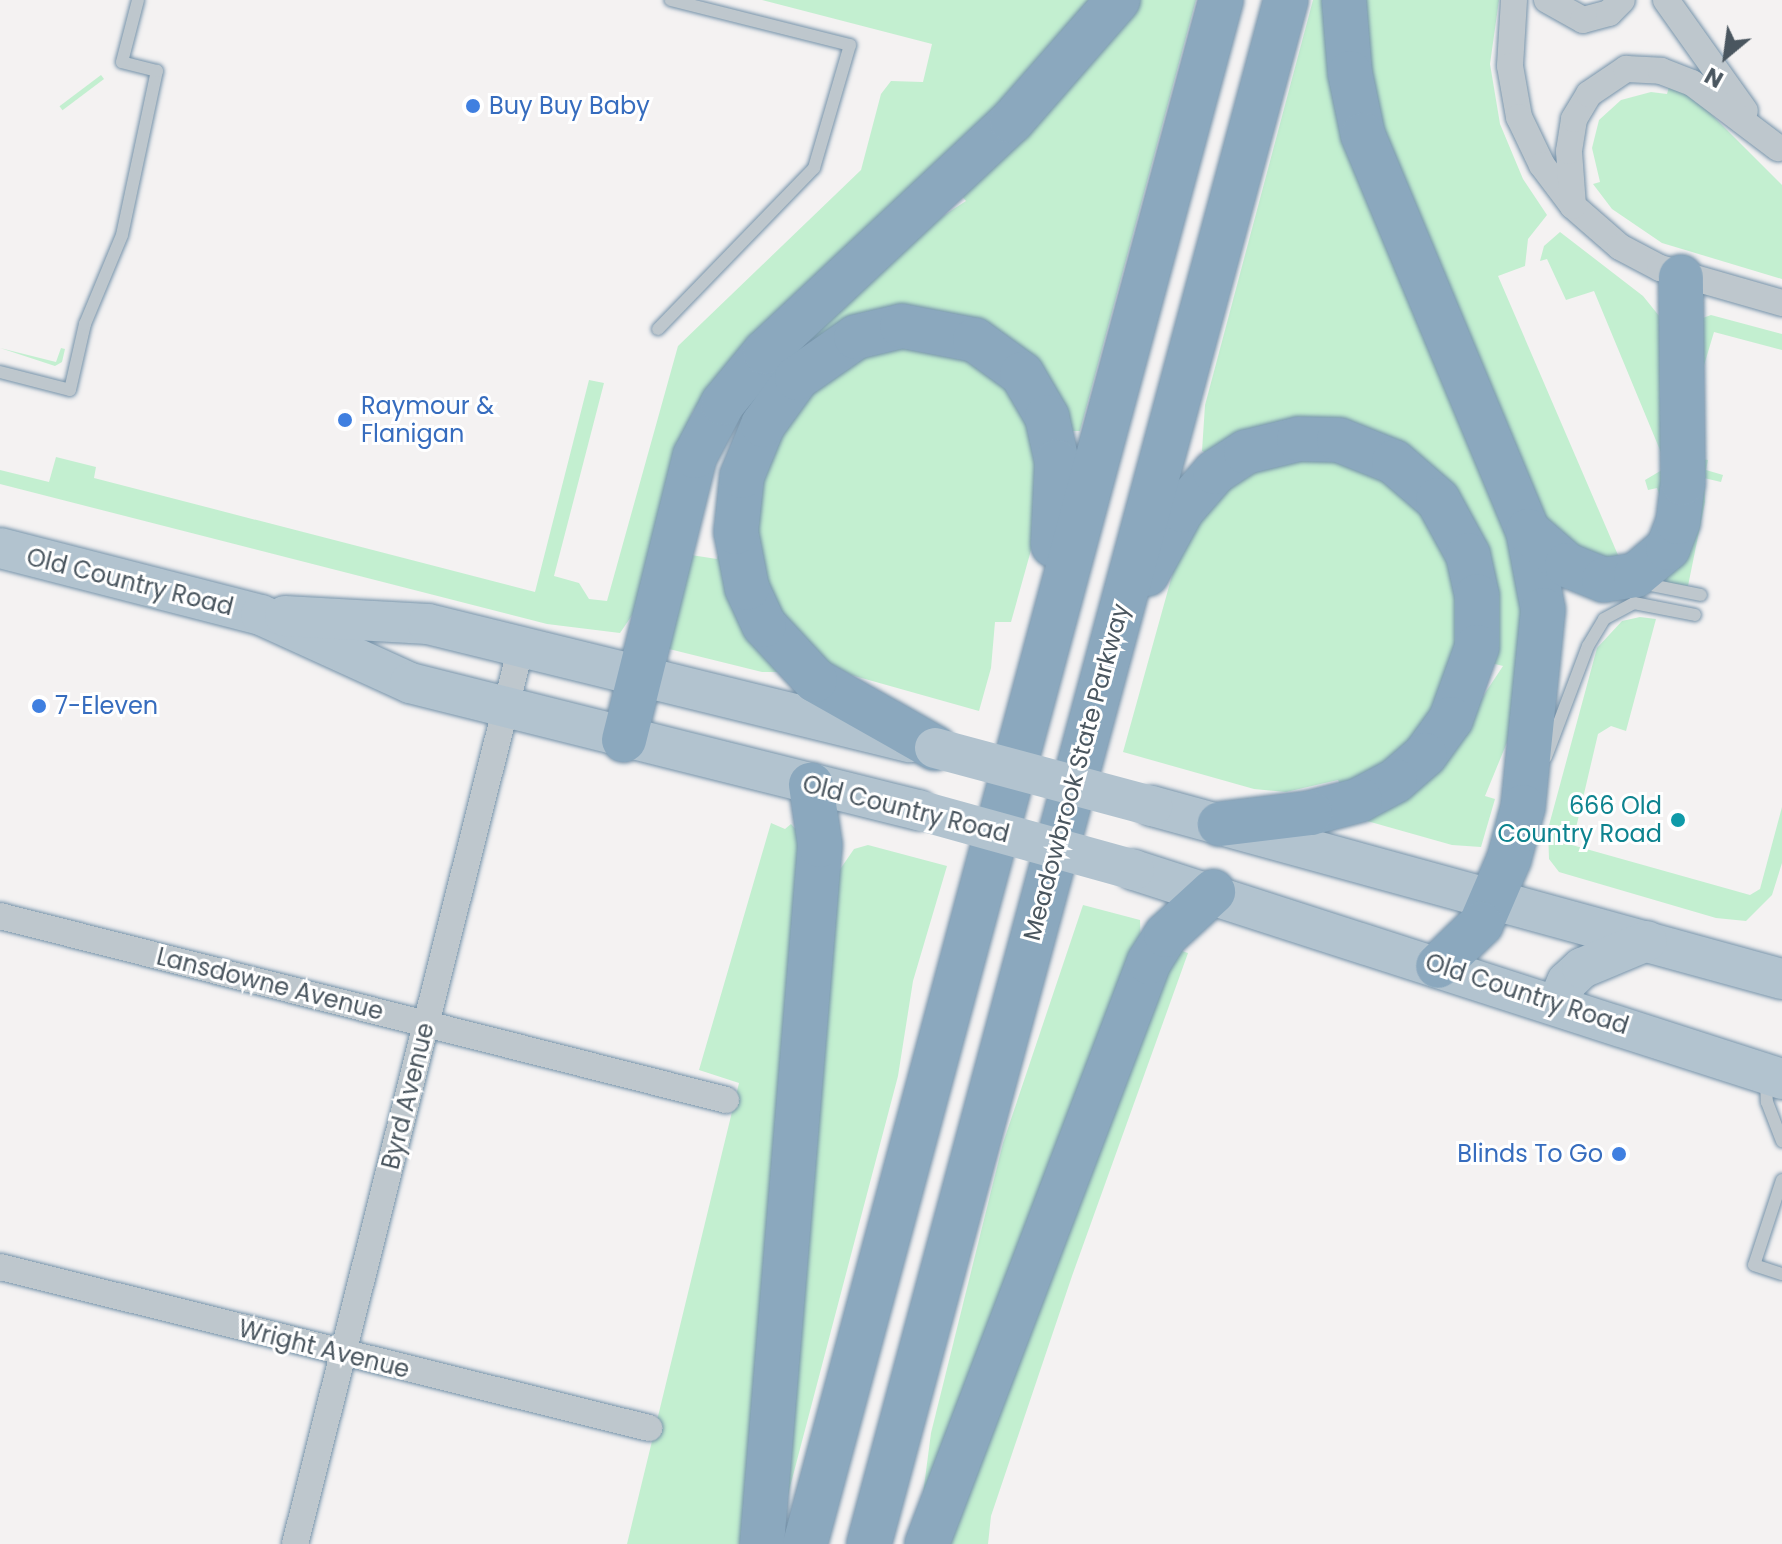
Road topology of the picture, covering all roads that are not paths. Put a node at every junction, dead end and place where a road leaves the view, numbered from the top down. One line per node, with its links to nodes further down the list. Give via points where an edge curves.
1 (138, 0): 16 (lane, via 122,62 157,71 122,235 85,324 70,390)
2 (671, 0): 15 (lane, via 850,45 814,168)
3 (1118, 0): 26 (highway, via 1012,121 765,352 723,403 695,456)
4 (1221, 0): 23 (highway)
5 (1286, 0): 24 (highway, Meadowbrook State Parkway)
6 (1344, 0): 17 (highway, via 1350,73 1374,166)
7 (1514, 0): 12 (street, via 1510,66 1519,117 1542,165)
8 (1547, 0): 9 (street, via 1583,20 1609,13)
9 (1622, 0)
10 (1666, 0): 11 (street, via 1721,81)
11 (1780, 150): 12 (street, via 1692,83 1661,71 1626,69 1599,84 1574,119 1569,151)
12 (1573, 206): 13 (street, via 1620,247)
13 (1681, 277): 14 (street); 19 (highway, via 1682,505 1668,548 1649,568)
14 (1782, 303)
15 (658, 329)
16 (0, 372)
17 (1528, 531): 19 (highway, via 1579,572); 31 (highway, via 1540,584 1543,636)
18 (0, 548): 21 (main road, Old Country Road)
19 (1625, 580): 20 (lane)
20 (1701, 595)
21 (261, 615): 25 (main road, Old Country Road, via 428,624); 27 (main road, Old Country Road, via 410,683)
22 (1695, 615): 31 (lane, via 1646,602 1623,605 1604,619 1588,646)
23 (1049, 631): 29 (highway, via 1057,462 1047,417 1022,374 975,340 902,326 856,337 797,378 763,425 742,476 736,532 747,588 776,640 815,680); 51 (highway)
24 (1115, 632): 32 (highway, via 1193,496 1229,462 1263,446 1319,438 1359,445 1410,473 1450,518 1474,577 1479,631 1466,684 1440,737 1410,770 1360,800 1310,813); 52 (highway, Meadowbrook State Parkway)
25 (521, 647): 26 (main road, Old Country Road); 27 (street, Byrd Avenue)
26 (639, 677): 28 (highway); 29 (main road, Old Country Road)
27 (506, 708): 28 (main road, Old Country Road); 40 (street, Byrd Avenue)
28 (624, 740): 30 (main road, Old Country Road)
29 (935, 748): 32 (main road, Old Country Road, bridge)
30 (811, 785): 33 (main road, Old Country Road, bridge); 50 (highway, via 820,845)
31 (1523, 807): 34 (highway)
32 (1220, 824): 34 (main road, Old Country Road)
33 (1213, 892): 37 (main road, Old Country Road); 53 (highway, via 1166,935 1149,962)
34 (1496, 899): 36 (main road, Old Country Road); 37 (highway, via 1481,924)
35 (0, 916): 40 (street, Lansdowne Avenue)
36 (1647, 941): 38 (main road, Old Country Road); 39 (main road, via 1582,968 1567,982)
37 (1438, 966): 39 (main road, Old Country Road)
38 (1782, 979)
39 (1558, 1003): 41 (main road, Old Country Road)
40 (426, 1024): 42 (street, Lansdowne Avenue); 47 (street, Byrd Avenue)
41 (1774, 1076): 43 (lane, via 1767,1102)
42 (726, 1100)
43 (1782, 1141)
44 (1782, 1180): 46 (lane, via 1754,1265)
45 (0, 1267): 47 (street, Wright Avenue)
46 (1782, 1274)
47 (342, 1354): 48 (street, Wright Avenue); 49 (street, Byrd Avenue)
48 (649, 1428)
49 (295, 1544)
50 (762, 1544)
51 (805, 1544)
52 (869, 1544)
53 (927, 1544)

